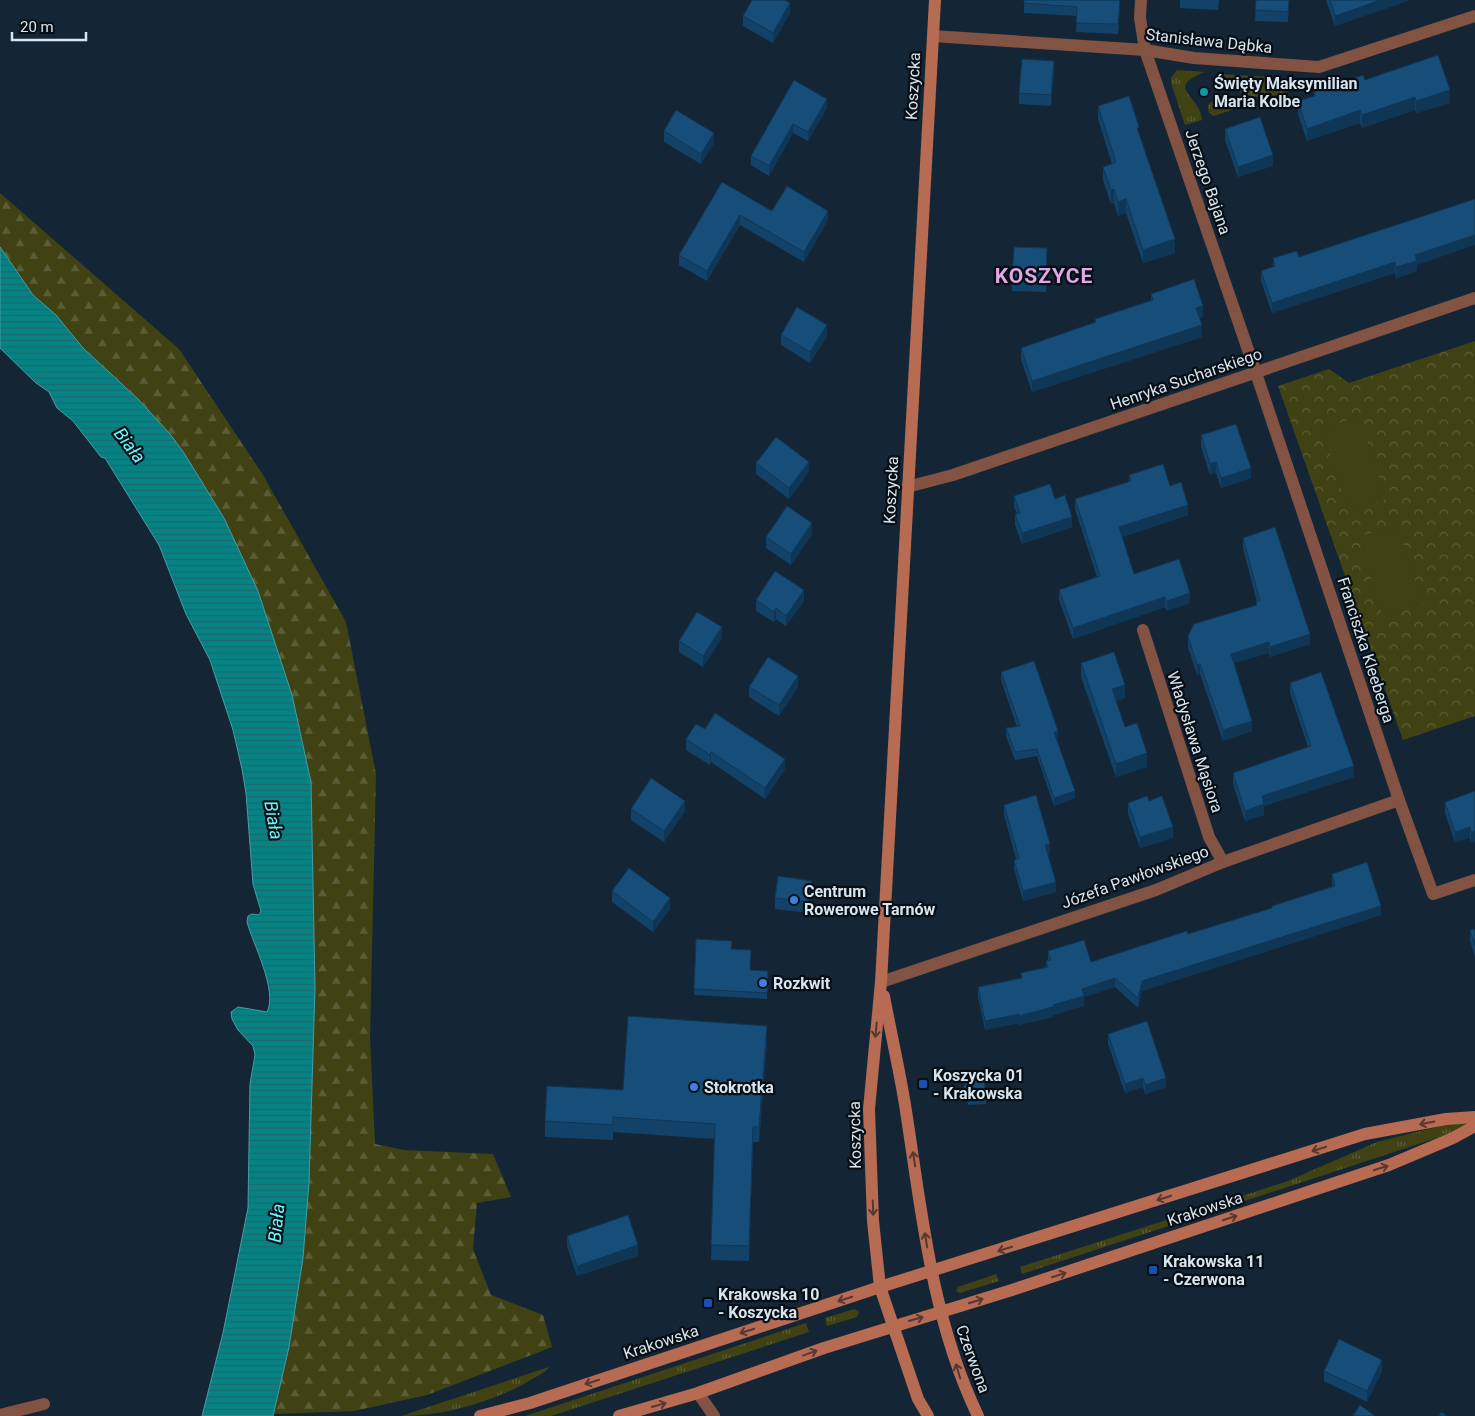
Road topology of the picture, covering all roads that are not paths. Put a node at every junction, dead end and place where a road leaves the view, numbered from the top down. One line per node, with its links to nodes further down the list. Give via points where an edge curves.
1 (935, 0): 4 (street, Koszycka)
2 (1141, 0): 5 (street, Jerzego Bajana)
3 (1475, 16): 5 (street, Stanisława Dąbka, via 1319,67 1194,58)
4 (932, 36): 5 (street, Stanisława Dąbka); 8 (street, Koszycka)
5 (1145, 50): 7 (street, Jerzego Bajana)
6 (1475, 298): 7 (street, Henryka Sucharskiego)
7 (1256, 372): 8 (street, Henryka Sucharskiego, via 954,475); 10 (street, Franciszka Kleeberga)
8 (907, 487): 13 (street, Koszycka)
9 (1142, 630): 11 (street, Władysława Mąsiora, via 1209,837)
10 (1399, 800): 11 (street, Józefa Pawłowskiego); 12 (street, Franciszka Kleeberga, via 1433,894)
11 (1223, 862): 13 (street, Józefa Pawłowskiego, via 1156,890)
12 (1475, 880)
13 (881, 982): 16 (street, Koszycka, one-way to 13, via 906,1108); 17 (street, Koszycka, one-way to 17, via 869,1109 873,1221)
14 (1475, 1117): 16 (street, Krakowska, one-way to 16, via 1365,1134)
15 (1475, 1126): 18 (street, Krakowska, one-way to 15, via 1389,1165)
16 (931, 1271): 17 (street, Krakowska); 18 (street)
17 (880, 1287): 19 (street); 23 (street, Krakowska, one-way to 23, via 530,1403)
18 (940, 1312): 19 (street, Krakowska, one-way to 18); 27 (street, Czerwona, one-way to 18, via 961,1381)
19 (891, 1326): 20 (street, Krakowska, one-way to 19); 26 (street, via 918,1399)
20 (698, 1393): 24 (street, Krakowska, one-way to 20); 25 (street)
21 (44, 1404): 22 (street)
22 (0, 1415)
23 (480, 1416)
24 (619, 1416)
25 (714, 1416)
26 (928, 1416)
27 (978, 1416)

